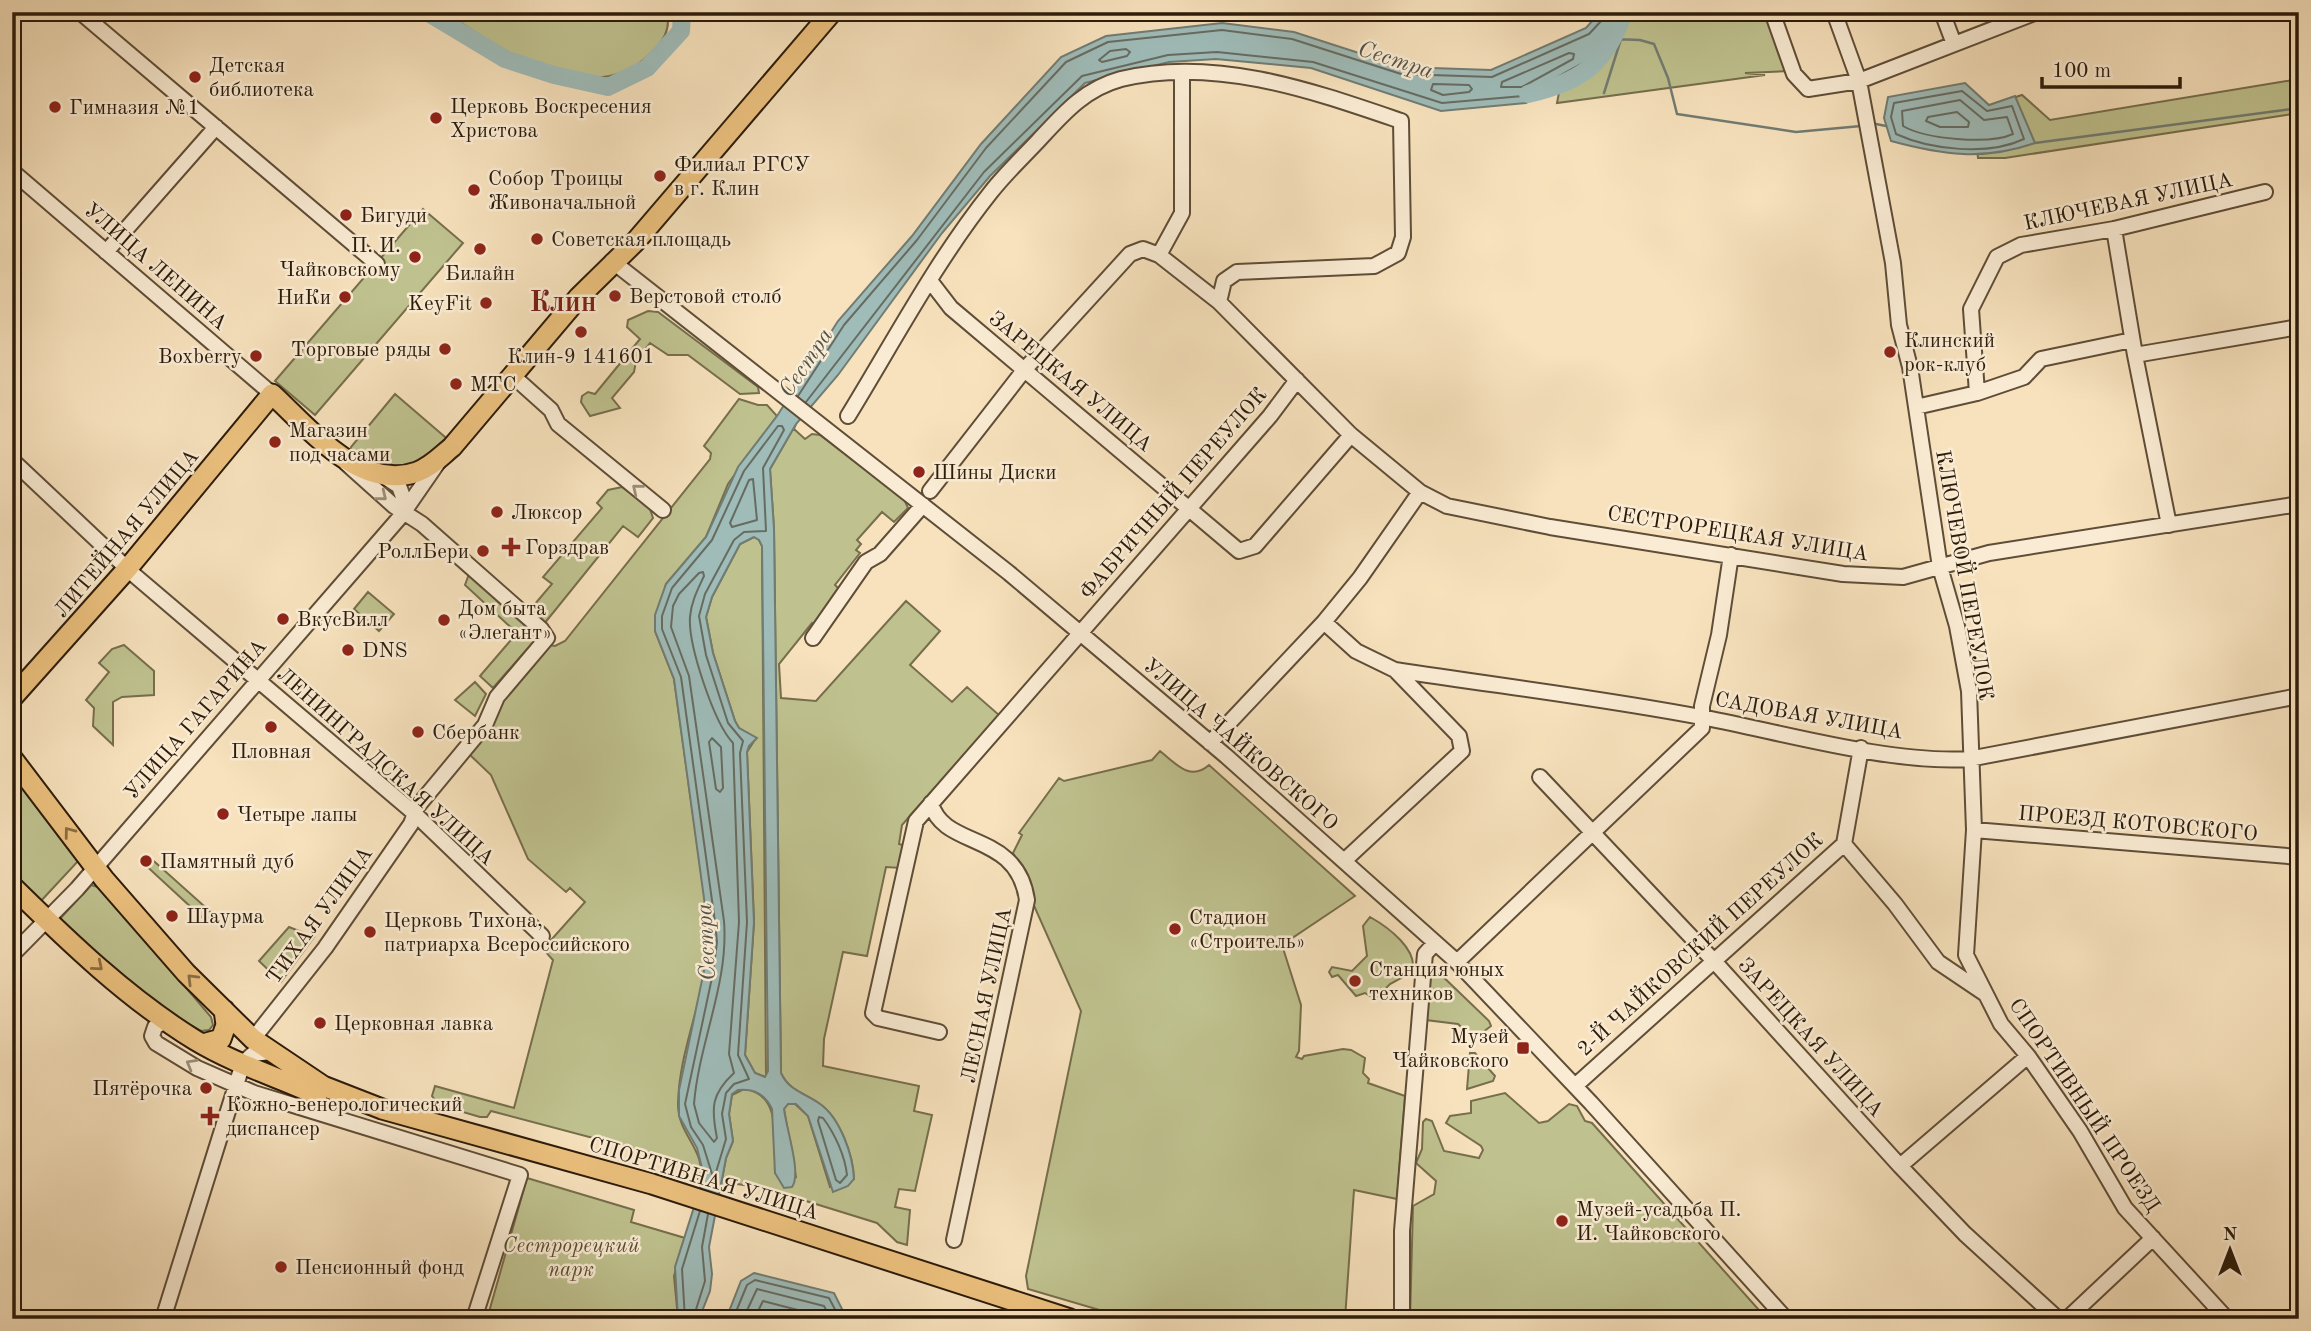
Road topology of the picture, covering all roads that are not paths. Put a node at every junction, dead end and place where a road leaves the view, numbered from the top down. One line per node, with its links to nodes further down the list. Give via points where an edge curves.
1 (80, 12): 10 (street)
2 (832, 12): 16 (highway, УЛИЦА ГАГАРИНА, via 636,241)
3 (1772, 12): 9 (street, via 1798,82 1808,89)
4 (1834, 12): 9 (street, КЛЮЧЕВОЙ ПЕРЕУЛОК)
5 (1942, 12): 7 (street)
6 (2037, 12): 7 (street)
7 (1954, 44): 9 (street)
8 (1182, 72): 15 (street, via 1182,213); 18 (street, via 1119,80 1072,104 991,191); 19 (street, via 1228,74 1322,93 1401,121 1403,237 1398,253 1374,266 1237,272 1224,281)
9 (1859, 81): 28 (street, КЛЮЧЕВОЙ ПЕРЕУЛОК)
10 (216, 127): 14 (street); 17 (street)
11 (12, 171): 14 (street, УЛИЦА ЛЕНИНА)
12 (2265, 192): 13 (street, КЛЮЧЕВАЯ УЛИЦА)
13 (2114, 229): 21 (street); 26 (street, КЛЮЧЕВАЯ УЛИЦА, via 2021,245 1997,257 1970,309)
14 (107, 252): 27 (street, УЛИЦА ЛЕНИНА)
15 (1159, 255): 19 (street, СЕСТРОРЕЦКАЯ УЛИЦА); 23 (street, via 1143,249 1130,254)
16 (612, 261): 24 (highway, УЛИЦА ГАГАРИНА); 37 (street, УЛИЦА ЧАЙКОВСКОГО)
17 (377, 264)
18 (931, 282): 23 (street, ЗАРЕЦКАЯ УЛИЦА, via 951,308); 29 (street)
19 (1219, 302): 25 (street, СЕСТРОРЕЦКАЯ УЛИЦА)
20 (2299, 327): 22 (street)
21 (2132, 340): 22 (street); 26 (street, via 2041,359 2024,377)
22 (2135, 355): 42 (street)
23 (1024, 369): 35 (street); 40 (street, ЗАРЕЦКАЯ УЛИЦА)
24 (513, 376): 32 (highway, УЛИЦА ГАГАРИНА); 39 (street, one-way to 24, via 558,424 551,410)
25 (1297, 380): 30 (street, СЕСТРОРЕЦКАЯ УЛИЦА); 40 (street, ФАБРИЧНЫЙ ПЕРЕУЛОК)
26 (1977, 393): 28 (street)
27 (272, 394): 31 (highway); 45 (highway, ЛИТЕЙНАЯ УЛИЦА)
28 (1916, 407): 44 (street, КЛЮЧЕВОЙ ПЕРЕУЛОК)
29 (848, 416)
30 (1352, 435): 36 (street, СЕСТРОРЕЦКАЯ УЛИЦА); 40 (street, ЗАРЕЦКАЯ УЛИЦА, via 1249,550 1239,551)
31 (326, 444): 34 (highway); 41 (street, one-way to 41, via 359,477)
32 (452, 447): 34 (highway, via 415,473); 41 (street, УЛИЦА ГАГАРИНА)
33 (12, 460): 45 (street, ЛЕНИНГРАДСКАЯ УЛИЦА)
34 (377, 473): 41 (street, via 398,486)
35 (930, 491)
36 (1420, 492): 43 (street, СЕСТРОРЕЦКАЯ УЛИЦА, via 1447,506 1550,527); 46 (street)
37 (923, 505): 47 (street, УЛИЦА ЧАЙКОВСКОГО); 48 (street, via 880,554 866,562)
38 (2299, 505): 42 (street, СЕСТРОРЕЦКАЯ УЛИЦА)
39 (663, 510)
40 (1188, 510): 47 (street, ФАБРИЧНЫЙ ПЕРЕУЛОК)
41 (407, 511): 50 (street, УЛИЦА ГАГАРИНА); 60 (street, ТИХАЯ УЛИЦА, via 547,638)
42 (2169, 525): 44 (street, СЕСТРОРЕЦКАЯ УЛИЦА, via 1989,553)
43 (1731, 555): 44 (street, СЕСТРОРЕЦКАЯ УЛИЦА, via 1843,574 1903,577); 53 (street)
44 (1940, 567): 57 (street, КЛЮЧЕВОЙ ПЕРЕУЛОК, via 1969,691)
45 (128, 569): 50 (street, ЛЕНИНГРАДСКАЯ УЛИЦА); 52 (highway, ЛИТЕЙНАЯ УЛИЦА)
46 (1324, 622): 49 (street, САДОВАЯ УЛИЦА, via 1356,651); 54 (street)
47 (1078, 632): 54 (street, УЛИЦА ЧАЙКОВСКОГО); 59 (street, ФАБРИЧНЫЙ ПЕРЕУЛОК)
48 (813, 638)
49 (1395, 670): 53 (street, САДОВАЯ УЛИЦА); 65 (street, via 1459,736 1462,751)
50 (258, 680): 60 (street, ЛЕНИНГРАДСКАЯ УЛИЦА); 66 (street, УЛИЦА ГАГАРИНА)
51 (2299, 696): 57 (street, САДОВАЯ УЛИЦА)
52 (12, 698)
53 (1702, 717): 55 (street, САДОВАЯ УЛИЦА); 62 (street, via 1702,728)
54 (1210, 743): 65 (street, УЛИЦА ЧАЙКОВСКОГО)
55 (1861, 748): 57 (street, САДОВАЯ УЛИЦА, via 1945,760); 63 (street, 2-Й ЧАЙКОВСКИЙ ПЕРЕУЛОК)
56 (12, 758): 66 (highway, one-way to 56)
57 (1969, 758): 61 (street, КЛЮЧЕВОЙ ПЕРЕУЛОК)
58 (1540, 777): 62 (street, ЗАРЕЦКАЯ УЛИЦА)
59 (931, 803): 77 (street, ФАБРИЧНЫЙ ПЕРЕУЛОК, via 916,821 873,1013); 89 (street, ЛЕСНАЯ УЛИЦА, via 942,824 1010,859 1027,900)
60 (414, 813): 69 (street, ЛЕНИНГРАДСКАЯ УЛИЦА); 78 (street, ТИХАЯ УЛИЦА, via 411,824 325,948)
61 (1974, 830): 64 (street, ПРОЕЗД КОТОВСКОГО); 74 (street, КЛЮЧЕВОЙ ПЕРЕУЛОК, via 1966,955)
62 (1592, 836): 72 (street, ЗАРЕЦКАЯ УЛИЦА); 73 (street)
63 (1844, 844): 72 (street, 2-Й ЧАЙКОВСКИЙ ПЕРЕУЛОК); 74 (street, via 1938,962)
64 (2299, 857)
65 (1344, 861): 70 (street, УЛИЦА ЧАЙКОВСКОГО)
66 (96, 868): 68 (street, УЛИЦА ГАГАРИНА); 75 (highway, one-way to 66, via 153,938)
67 (12, 886): 68 (highway)
68 (47, 921): 71 (street, УЛИЦА ГАГАРИНА); 76 (highway, one-way to 76)
69 (542, 936)
70 (1436, 943): 73 (street, УЛИЦА ЧАЙКОВСКОГО); 94 (street, via 1426,954 1424,965 1402,1231)
71 (12, 955)
72 (1713, 960): 84 (street, 2-Й ЧАЙКОВСКИЙ ПЕРЕУЛОК); 86 (street, ЗАРЕЦКАЯ УЛИЦА)
73 (1457, 962): 84 (street, УЛИЦА ЧАЙКОВСКОГО)
74 (1985, 994): 81 (street, СПОРТИВНЫЙ ПРОЕЗД, via 2001,1024)
75 (224, 1010): 78 (highway); 79 (highway, via 221,1040)
76 (166, 1020): 79 (highway); 83 (street, one-way to 76, via 156,1043 152,1036 155,1027)
77 (939, 1032)
78 (253, 1039): 80 (highway)
79 (203, 1044): 82 (highway)
80 (270, 1052): 82 (street, via 253,1055); 85 (highway)
81 (2028, 1056): 86 (street); 88 (street, СПОРТИВНЫЙ ПРОЕЗД, via 2080,1130 2125,1208)
82 (243, 1063): 83 (street); 85 (highway)
83 (234, 1086): 90 (street); 91 (street, via 520,1175)
84 (1575, 1086): 95 (street, УЛИЦА ЧАЙКОВСКОГО)
85 (322, 1091): 87 (highway, СПОРТИВНАЯ УЛИЦА, via 411,1128 649,1189)
86 (1900, 1166): 96 (street, ЗАРЕЦКАЯ УЛИЦА, via 1965,1234)
87 (759, 1223): 92 (highway, СПОРТИВНАЯ УЛИЦА); 93 (highway, СПОРТИВНАЯ УЛИЦА)
88 (2153, 1238): 97 (street); 98 (street, СПОРТИВНЫЙ ПРОЕЗД)
89 (954, 1240)
90 (163, 1319)
91 (474, 1319)
92 (1034, 1319)
93 (1070, 1319)
94 (1402, 1319)
95 (1786, 1319)
96 (2058, 1319)
97 (2067, 1319)
98 (2227, 1319)

